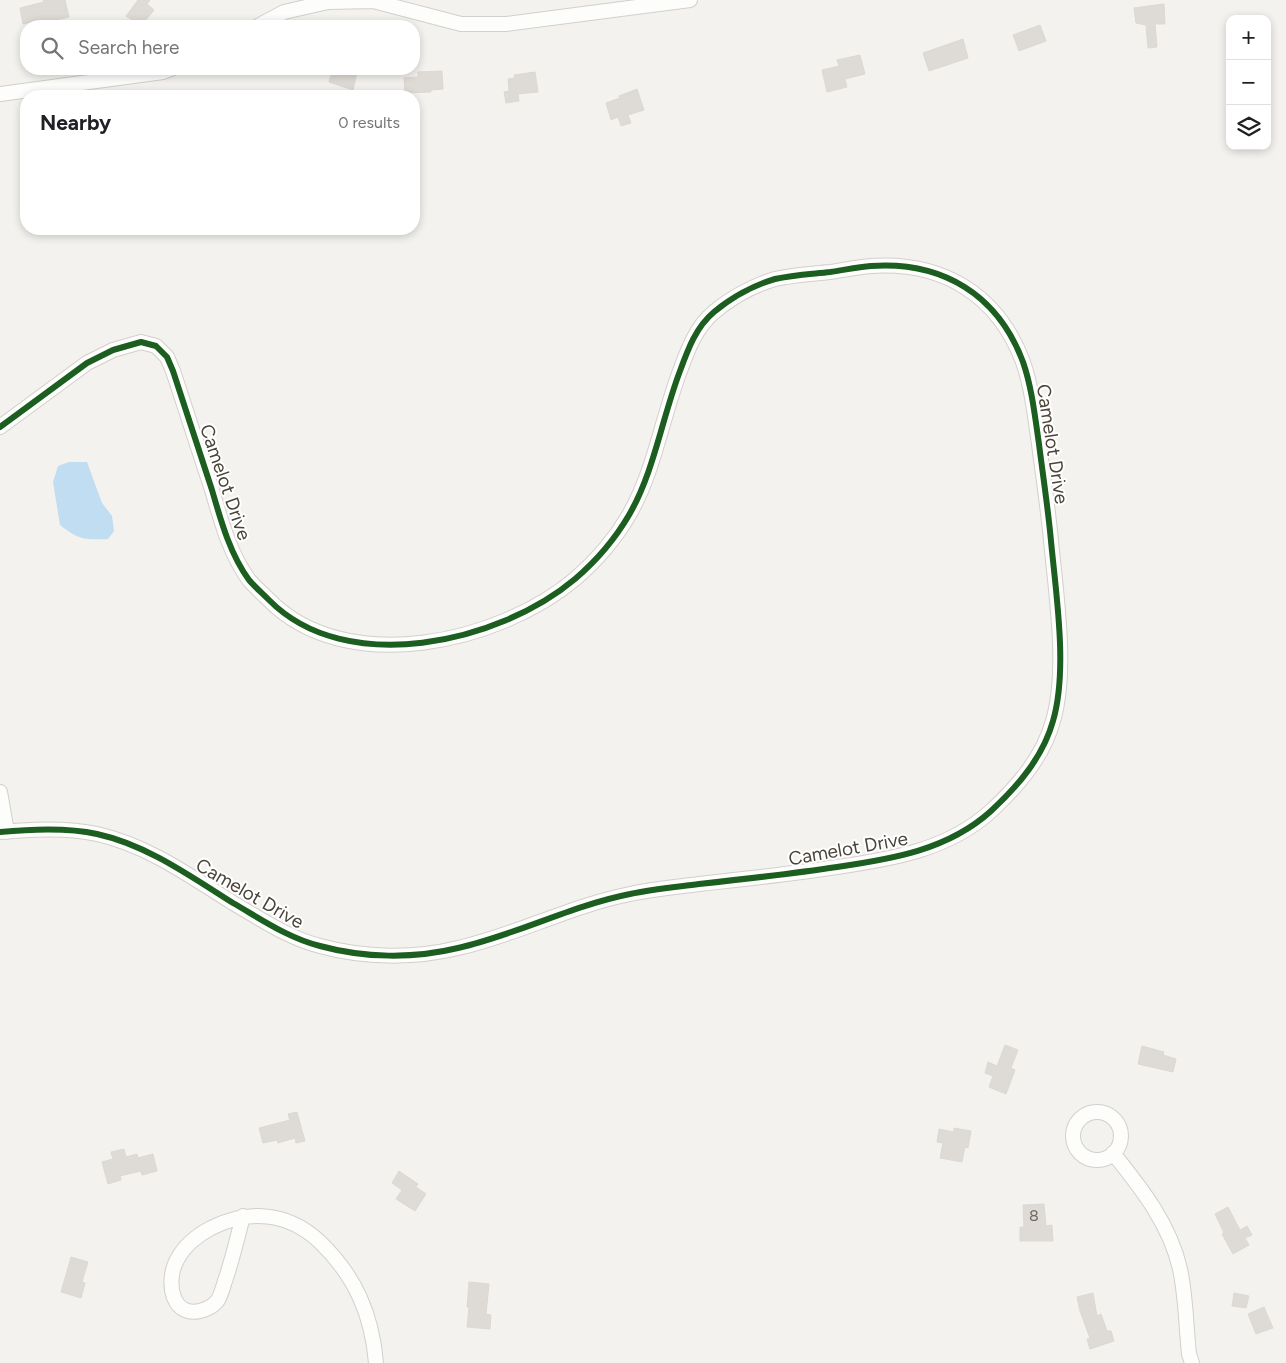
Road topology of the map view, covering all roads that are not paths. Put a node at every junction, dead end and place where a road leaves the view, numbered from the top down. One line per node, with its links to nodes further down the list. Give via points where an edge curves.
1 (690, 0): 2 (street, via 506,24 461,24 373,1 328,2 284,12)
2 (269, 20)
3 (141, 75): 4 (street)
4 (30, 90)
5 (20, 91): 6 (street)
6 (0, 94)
7 (0, 427): 9 (street, Camelot Drive, via 86,363 113,350 142,342 156,346 167,357 173,371 228,541 249,580 280,612 320,633 365,644 410,645 455,638 498,624 538,605 575,579 607,547 632,510 692,339 710,315 748,290 776,279 879,265 923,270 952,279 978,295 1014,342 1026,370 1047,504 1060,653 1058,698 1052,726 1039,753 1014,790 980,820 942,843 899,858 630,893 459,948 414,955 369,955 324,948 269,924 139,848 97,834 68,830)
8 (0, 792): 9 (street, Camelot Drive)
9 (3, 832)
10 (1113, 1153): 13 (street, via 1154,1208 1175,1252)
11 (243, 1216): 11 (street, via 203,1233 177,1258 171,1287 180,1306 193,1312 200,1311 219,1299); 12 (street, via 286,1220 301,1227 324,1246 341,1265 362,1299 372,1332)
12 (376, 1363)
13 (1192, 1363)

